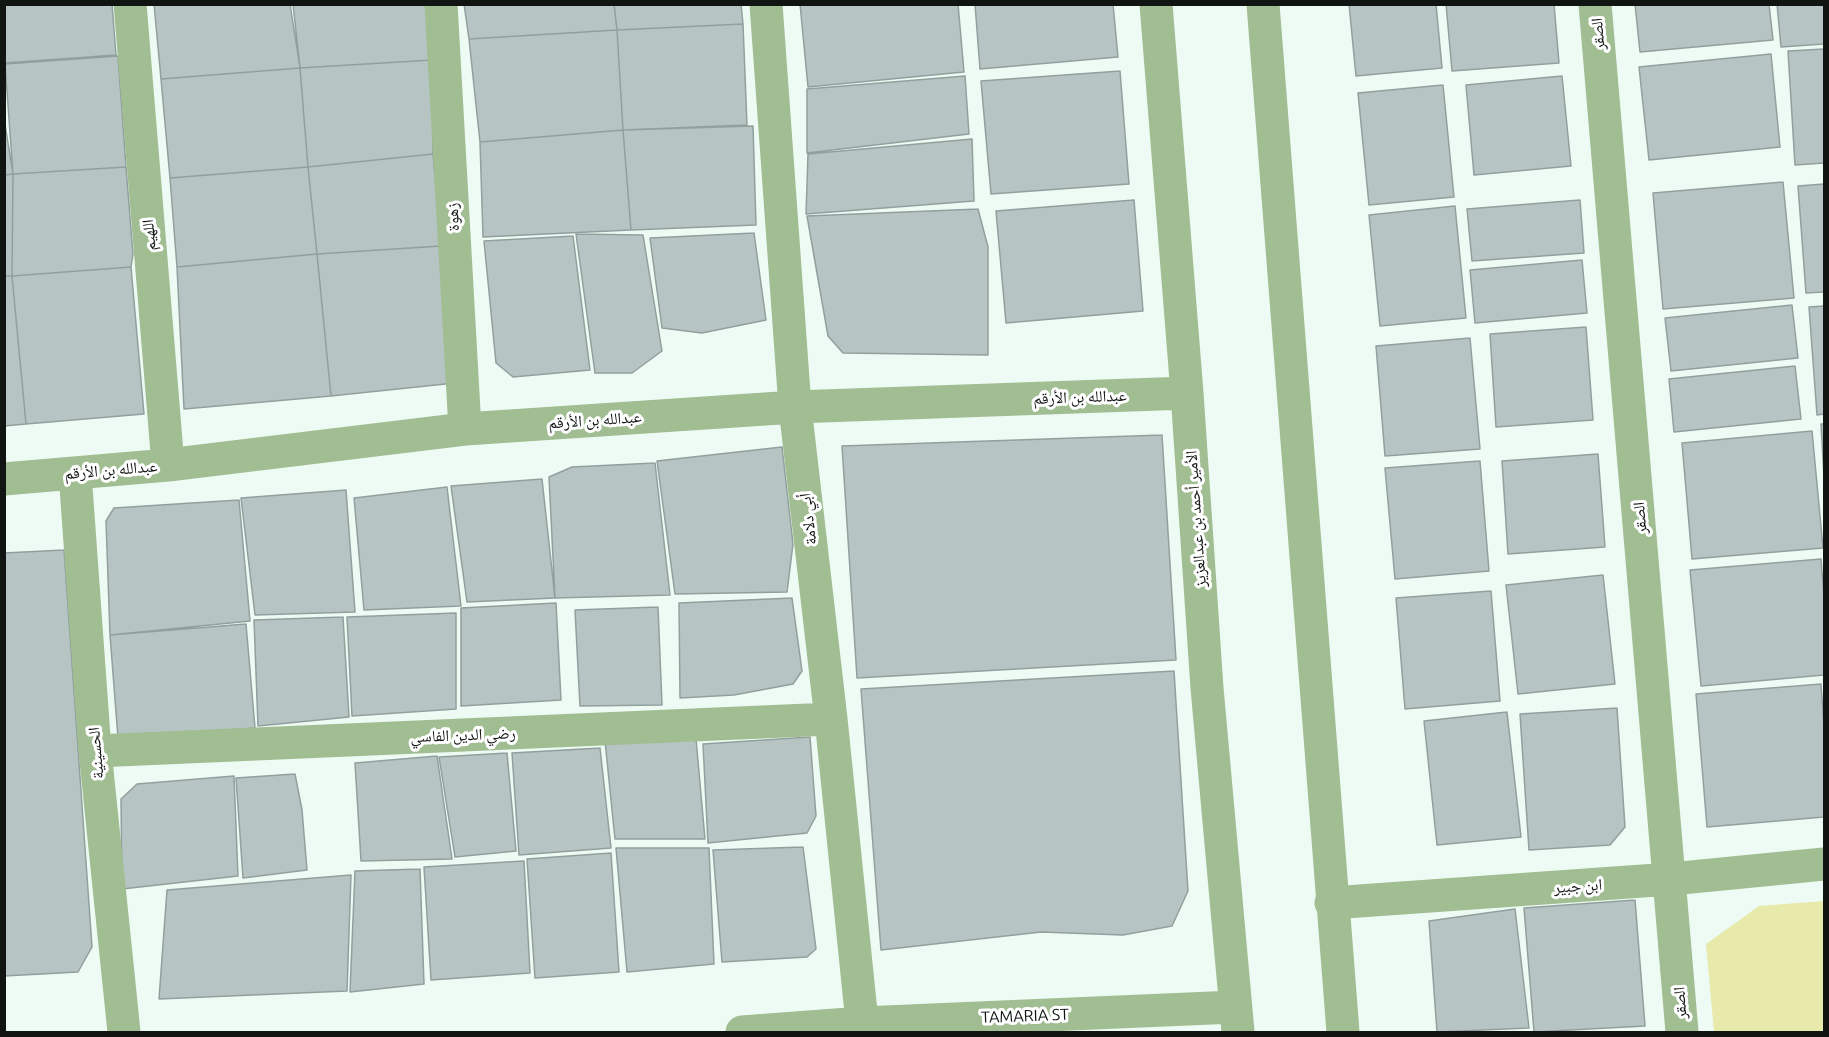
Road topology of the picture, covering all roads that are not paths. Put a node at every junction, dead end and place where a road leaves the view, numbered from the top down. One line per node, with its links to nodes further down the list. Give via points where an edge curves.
1 (130, 4): 10 (street, اللهيم)
2 (441, 4): 9 (street, زهوة)
3 (766, 4): 8 (street, أبي دلامة)
4 (1156, 4): 7 (street, الأمير أحمد بن عبدالعزيز)
5 (1263, 4): 17 (street)
6 (1595, 4): 16 (street, الصقر)
7 (1187, 393): 8 (street, عبدالله بن الأرقم); 18 (street, الأمير أحمد بن عبدالعزيز, via 1207,687)
8 (795, 406): 9 (street, عبدالله بن الأرقم); 13 (street, أبي دلامة)
9 (465, 429): 10 (street, عبدالله بن الأرقم)
10 (168, 465): 11 (street, عبدالله بن الأرقم)
11 (75, 473): 12 (street, عبدالله بن الأرقم); 14 (street, الحسينية)
12 (4, 479)
13 (831, 719): 14 (street, رضي الدين الفاسي); 19 (street, أبي دلامة)
14 (95, 751): 20 (street, الحسينية)
15 (1824, 864): 16 (street, ابن جبير)
16 (1671, 879): 17 (street, ابن جبير); 23 (street, الصقر)
17 (1331, 903): 22 (street)
18 (1237, 1019): 19 (street, TAMARIA ST)
19 (863, 1028): 21 (street, TAMARIA ST)
20 (124, 1032)
21 (742, 1032)
22 (1343, 1032)
23 (1682, 1032)

